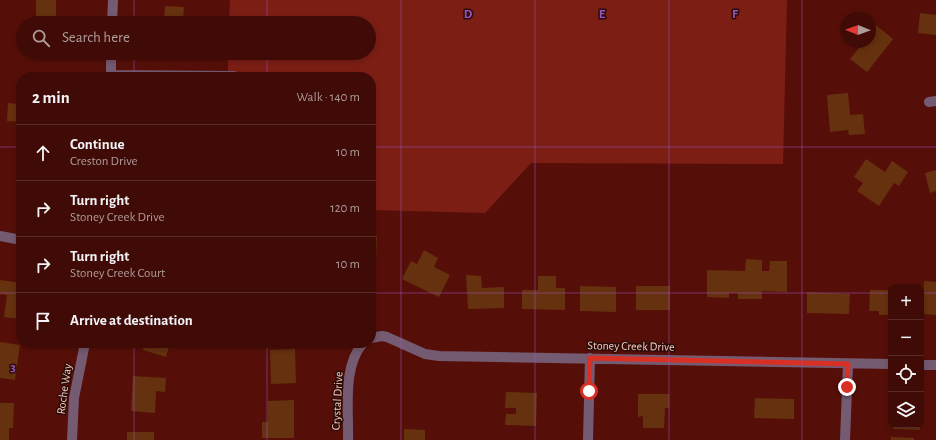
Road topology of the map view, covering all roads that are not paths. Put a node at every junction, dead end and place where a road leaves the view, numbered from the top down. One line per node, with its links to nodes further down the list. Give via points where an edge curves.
1 (112, 0): 2 (street)
2 (112, 16)
3 (111, 60): 4 (street)
4 (111, 72)
5 (0, 236): 6 (street)
6 (16, 239)
7 (376, 337): 10 (street, Stoney Creek Drive, via 387,336 425,354 438,356)
8 (84, 348): 15 (street, Roche Way, via 74,398)
9 (359, 348): 16 (street, Crystal Drive, via 349,385)
10 (590, 358): 11 (street, Stoney Creek Drive); 17 (street)
11 (848, 364): 12 (street, Stoney Creek Drive); 18 (street)
12 (888, 364)
13 (924, 365): 14 (street)
14 (936, 365)
15 (72, 440)
16 (348, 440)
17 (588, 440)
18 (845, 440)

